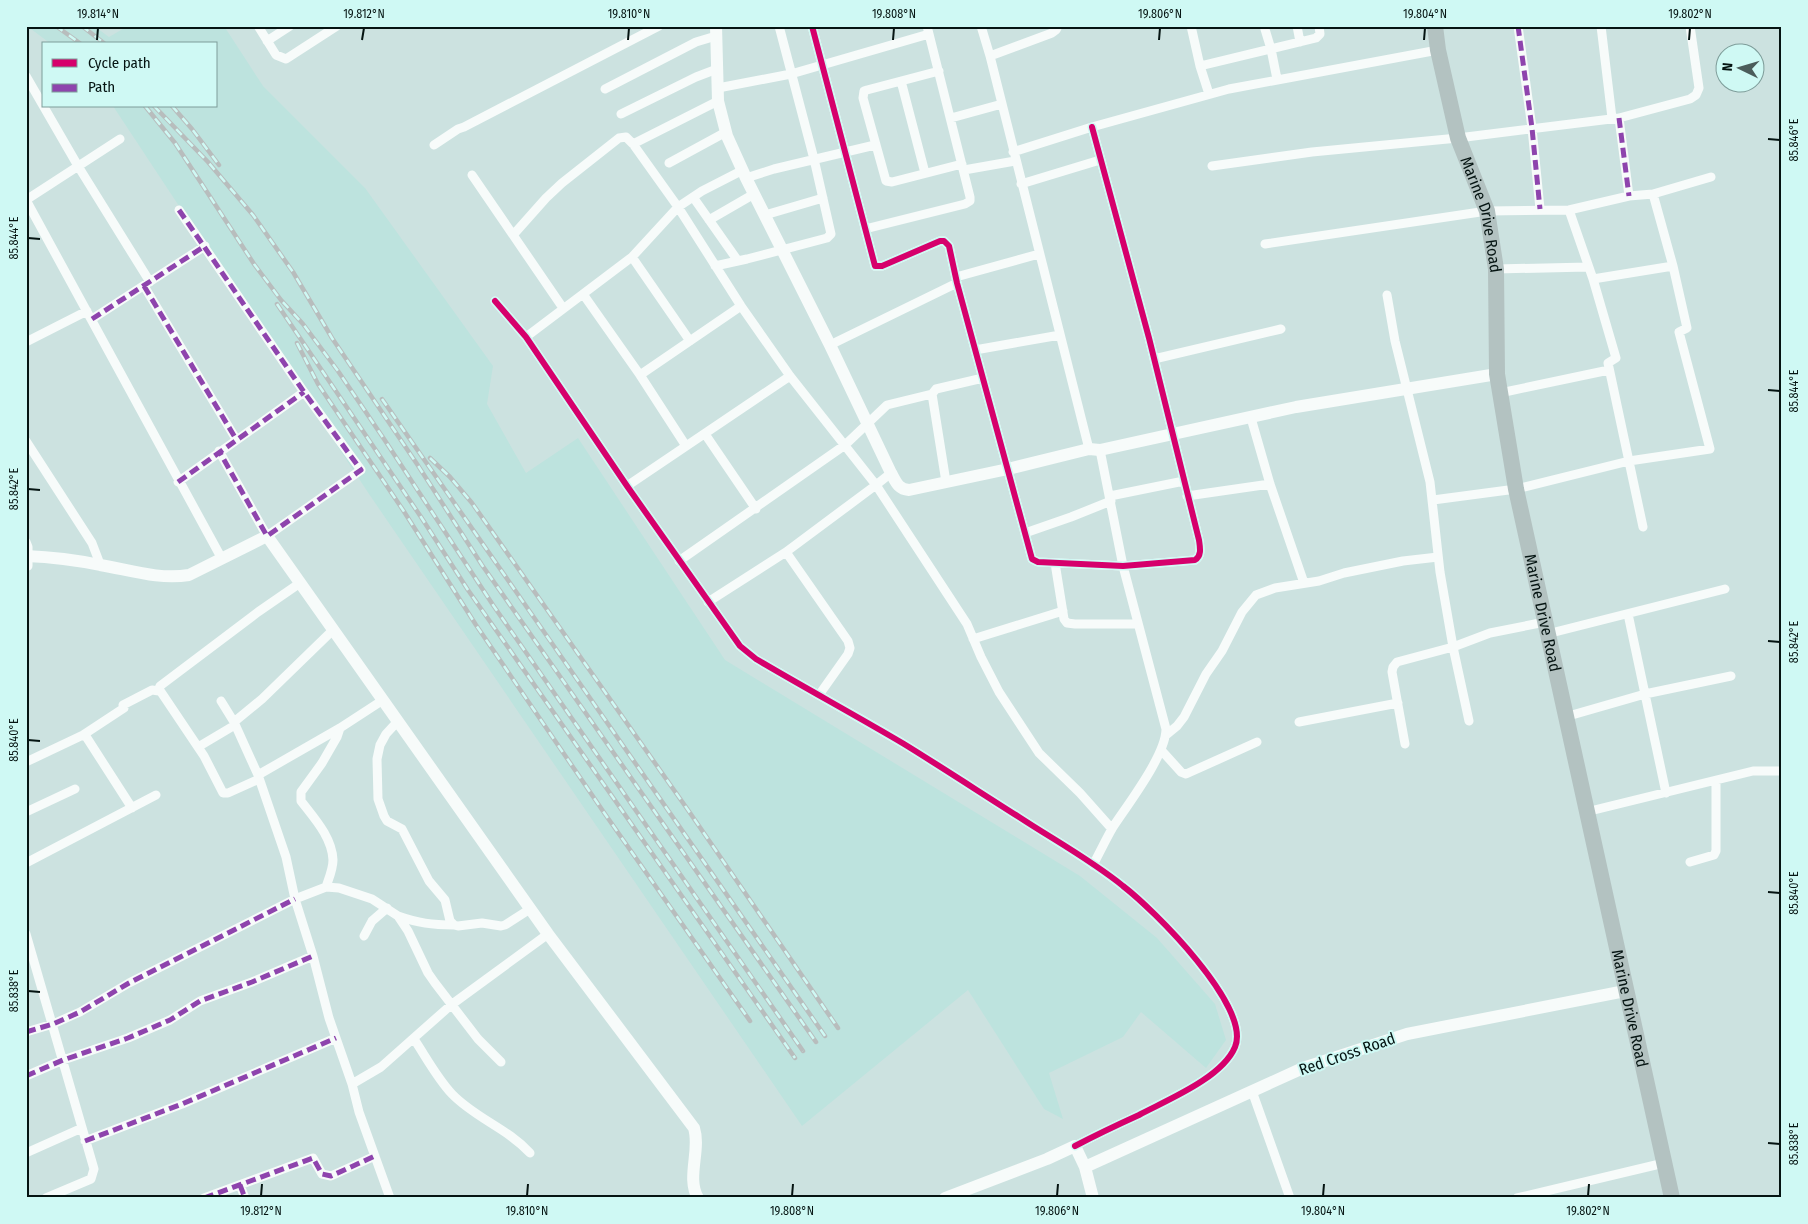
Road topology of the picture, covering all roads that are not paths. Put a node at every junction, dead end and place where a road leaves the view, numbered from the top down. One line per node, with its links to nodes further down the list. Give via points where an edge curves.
1 (258, 26): 19 (street)
2 (290, 26): 19 (street)
3 (337, 26): 19 (street, via 286,59 276,55)
4 (659, 26): 47 (street, via 458,129)
5 (780, 26): 28 (street)
6 (812, 26): 24 (street)
7 (981, 26): 23 (street)
8 (1058, 26): 23 (street, via 1052,33)
9 (1191, 26): 25 (street)
10 (1264, 26): 21 (street)
11 (1297, 26): 20 (street)
12 (1319, 26): 20 (street, via 1318,37)
13 (1435, 26): 22 (highway, Marine Drive Road)
14 (1518, 26): 42 (street)
15 (1601, 26): 40 (street)
16 (1690, 26): 40 (street, via 1698,88 1696,95)
17 (928, 30): 24 (street); 27 (street)
18 (716, 31): 26 (main road); 32 (street)
19 (267, 41)
20 (1300, 42): 21 (street)
21 (1271, 49): 25 (street); 30 (street)
22 (1438, 50): 30 (street); 44 (highway, Marine Drive Road)
23 (990, 56): 36 (street)
24 (822, 64): 28 (street); 49 (street)
25 (1200, 66): 34 (street)
26 (717, 69): 33 (main road); 38 (street)
27 (939, 71): 31 (street); 39 (street)
28 (791, 74): 33 (street); 51 (street)
29 (26, 76): 35 (street)
30 (1277, 79): 34 (street)
31 (901, 81): 48 (street, via 864,92); 58 (street)
32 (605, 89)
33 (718, 94): 43 (main road); 46 (street)
34 (1209, 94): 41 (street)
35 (42, 104)
36 (1002, 104): 39 (street); 50 (street)
37 (44, 108): 54 (street)
38 (622, 114)
39 (951, 118): 56 (street)
40 (1615, 118): 42 (street); 64 (street)
41 (1092, 127): 50 (street); 52 (street)
42 (1532, 128): 44 (street); 69 (street)
43 (726, 132): 53 (street); 57 (main road)
44 (1458, 138): 55 (street, via 1312,152); 72 (highway, Marine Drive Road)
45 (120, 139): 54 (street)
46 (633, 144): 68 (street); 76 (street, via 626,137 619,138 562,182)
47 (434, 145)
48 (875, 145): 49 (street); 58 (street, via 886,181)
49 (845, 152): 51 (street); 75 (street)
50 (1014, 157): 56 (street); 61 (street)
51 (814, 159): 57 (street); 66 (street)
52 (1100, 160): 61 (street); 103 (street)
53 (670, 163)
54 (78, 166): 67 (street); 89 (street)
55 (1212, 166)
56 (963, 167): 58 (street); 75 (street, via 970,197 968,203)
57 (744, 174): 62 (main road); 65 (street)
58 (925, 174)
59 (472, 175): 76 (street)
60 (1712, 177): 63 (street)
61 (1021, 184): 80 (street)
62 (754, 194): 73 (main road); 74 (street)
63 (1653, 194): 64 (street); 84 (street)
64 (1629, 196): 71 (street)
65 (693, 197): 68 (street); 74 (street)
66 (823, 198): 73 (street); 79 (street, via 830,237)
67 (26, 200): 95 (street)
68 (678, 207): 81 (street); 83 (street)
69 (1540, 209): 71 (street); 72 (street)
70 (179, 210): 78 (street)
71 (1569, 210): 85 (street)
72 (1487, 211): 77 (street); 86 (highway, Marine Drive Road)
73 (765, 215): 79 (main road)
74 (709, 220): 82 (street)
75 (865, 229): 88 (street, via 875,266 944,241 949,246)
76 (514, 234): 94 (street)
77 (1265, 244)
78 (204, 246): 89 (street); 110 (street)
79 (781, 249): 82 (street); 101 (main road)
80 (1039, 254): 88 (street); 97 (street)
81 (632, 257): 90 (street); 99 (street)
82 (738, 261): 83 (street)
83 (715, 266): 93 (street)
84 (1673, 266): 87 (street); 123 (street, via 1687,328 1679,332 1710,449)
85 (1588, 267): 86 (street); 87 (street)
86 (1496, 269): 106 (highway, Marine Drive Road)
87 (1592, 279): 104 (street, via 1616,358 1608,363)
88 (956, 280): 101 (street); 102 (street)
89 (147, 284): 95 (street); 117 (street)
90 (583, 294): 94 (street); 105 (street)
91 (1387, 295): 109 (street)
92 (495, 301): 98 (street)
93 (741, 306): 99 (street); 107 (street)
94 (564, 308): 98 (street)
95 (89, 315): 100 (street); 128 (street)
96 (1281, 329): 103 (street)
97 (1060, 334): 102 (street); 121 (street)
98 (526, 337): 132 (street)
99 (690, 341): 105 (street)
100 (26, 342)
101 (830, 345): 114 (main road)
102 (975, 350): 108 (street)
103 (1154, 359): 116 (street)
104 (1609, 370): 111 (street); 123 (street)
105 (640, 374): 120 (street)
106 (1497, 374): 109 (main road); 111 (highway, Marine Drive Road)
107 (790, 376): 115 (street); 119 (street)
108 (983, 378): 112 (street, via 936,389); 125 (street)
109 (1407, 389): 113 (main road); 136 (street)
110 (304, 392): 117 (street); 140 (street, via 361,470)
111 (1500, 393): 133 (highway, Marine Drive Road)
112 (932, 394): 114 (street, via 888,405); 129 (street)
113 (1251, 418): 116 (main road); 130 (street)
114 (867, 423): 119 (street); 126 (main road)
115 (705, 434): 120 (street); 137 (street)
116 (1172, 435): 121 (main road); 127 (street)
117 (236, 440): 122 (street)
118 (26, 441): 148 (street, via 92,543)
119 (844, 445): 131 (street); 137 (street)
120 (686, 446): 132 (street)
121 (1091, 450): 124 (street); 124 (street); 125 (main road)
122 (219, 451): 128 (street); 140 (street)
123 (1629, 461): 133 (street); 138 (street)
124 (1103, 467): 135 (street)
125 (1008, 469): 129 (main road); 139 (street)
126 (891, 473): 129 (main road, via 904,490); 131 (street)
127 (1184, 481): 134 (street); 135 (street)
128 (178, 482): 144 (street)
129 (946, 482)
130 (1270, 484): 134 (street); 151 (street)
131 (876, 485): 142 (street); 159 (street, via 967,624)
132 (627, 486): 146 (street)
133 (1516, 489): 136 (street); 157 (highway, Marine Drive Road)
134 (1187, 496): 149 (street, via 1199,540 1198,558)
135 (1110, 498): 139 (street, via 1071,517); 149 (street)
136 (1433, 500): 143 (street)
137 (756, 508): 146 (street)
138 (1643, 527)
139 (1025, 533): 147 (street, via 1032,559)
140 (267, 536): 144 (main road); 150 (main road)
141 (26, 542): 145 (street)
142 (786, 552): 153 (street); 164 (street, via 850,648)
143 (1438, 557): 151 (street, via 1403,561); 160 (street)
144 (222, 559): 148 (main road, via 189,576 177,577 152,576)
145 (28, 560): 148 (main road, via 71,559)
146 (679, 561): 153 (street)
147 (1054, 563): 149 (street); 154 (street)
148 (100, 564)
149 (1123, 566): 156 (street)
150 (300, 582): 158 (main road); 162 (street, via 201,654 160,686)
151 (1304, 583): 174 (street, via 1264,591 1249,602 1184,717)
152 (1725, 589): 155 (street)
153 (708, 602): 164 (street, via 740,646 756,659)
154 (1063, 611): 156 (street, via 1064,619 1071,624); 159 (street)
155 (1628, 614): 157 (street); 163 (street)
156 (1138, 624): 174 (street)
157 (1546, 628): 160 (street, via 1490,633); 168 (highway, Marine Drive Road)
158 (333, 630): 165 (main road); 172 (street)
159 (973, 639): 190 (street, via 999,692 1039,753)
160 (1453, 647): 167 (street, via 1397,662 1392,672); 171 (street)
161 (1732, 676): 163 (street)
162 (159, 691): 175 (street, via 152,690 124,706); 178 (street)
163 (1645, 694): 168 (street); 185 (street)
164 (819, 695): 193 (street, via 904,744)
165 (383, 700): 169 (main road); 173 (street)
166 (221, 701): 172 (street)
167 (1398, 703): 170 (street); 177 (street)
168 (1565, 717): 189 (highway, Marine Drive Road)
169 (398, 721): 197 (main road); 199 (street, via 386,734 378,752 378,799 387,821 402,829 429,881 445,900 450,922)
170 (1299, 722)
171 (1469, 722)
172 (234, 724): 178 (street); 182 (street)
173 (340, 728): 182 (street); 194 (street, via 300,796 332,851 332,868)
174 (1166, 735): 179 (street)
175 (83, 736): 180 (street); 187 (street)
176 (1257, 742): 179 (street, via 1186,774)
177 (1405, 744)
178 (198, 747): 182 (street, via 223,792 228,793)
179 (1162, 751): 190 (street)
180 (26, 762)
181 (1782, 771): 183 (street, via 1753,771)
182 (259, 777): 195 (street, via 286,857)
183 (1716, 781): 185 (street); 191 (street, via 1716,851 1714,856)
184 (75, 789): 188 (street)
185 (1666, 793): 189 (street)
186 (156, 795): 187 (street)
187 (132, 808): 192 (street)
188 (26, 812)
189 (1586, 812): 204 (highway, Marine Drive Road)
190 (1112, 829): 193 (street)
191 (1690, 862)
192 (26, 863)
193 (1093, 865): 217 (street, via 1124,886 1191,952 1232,1012 1237,1028 1236,1045 1220,1067 1198,1084)
194 (326, 887): 195 (street); 196 (street, via 372,899)
195 (294, 899): 203 (street); 206 (street)
196 (386, 908): 198 (street); 201 (street, via 372,920)
197 (530, 909): 199 (street, via 500,926 482,923); 200 (main road)
198 (398, 916): 199 (street, via 430,925); 205 (street, via 428,973)
199 (454, 925)
200 (548, 934): 205 (street); 229 (main road, via 694,1128 697,1142 693,1184)
201 (364, 936)
202 (27, 939): 206 (street)
203 (312, 956): 208 (street); 210 (street, via 200,1001 170,1020 128,1038)
204 (1625, 991): 214 (main road, Red Cross Road, via 1407,1034 1303,1068); 221 (highway, Marine Drive Road)
205 (451, 1005): 209 (street); 211 (street)
206 (53, 1024): 207 (street); 210 (street)
207 (26, 1032)
208 (336, 1038): 213 (street); 216 (street, via 182,1104)
209 (414, 1039): 213 (street, via 381,1067); 218 (street, via 451,1094)
210 (63, 1060): 212 (street); 215 (street)
211 (501, 1062)
212 (26, 1076)
213 (352, 1084): 220 (street)
214 (1252, 1091): 222 (main road, Red Cross Road); 231 (street)
215 (82, 1128): 216 (street); 219 (street)
216 (85, 1141): 225 (street, via 94,1169 91,1179)
217 (1075, 1146): 222 (main road); 230 (main road)
218 (530, 1152)
219 (26, 1153)
220 (375, 1156): 223 (street, via 331,1176 322,1174 313,1158); 228 (street)
221 (1664, 1163): 232 (street); 233 (highway, Marine Drive Road)
222 (1085, 1167): 224 (main road)
223 (240, 1185): 226 (street); 227 (street)
224 (1093, 1197)
225 (46, 1198)
226 (204, 1198)
227 (245, 1198)
228 (390, 1198)
229 (698, 1198)
230 (945, 1198)
231 (1290, 1198)
232 (1517, 1198)
233 (1672, 1198)

